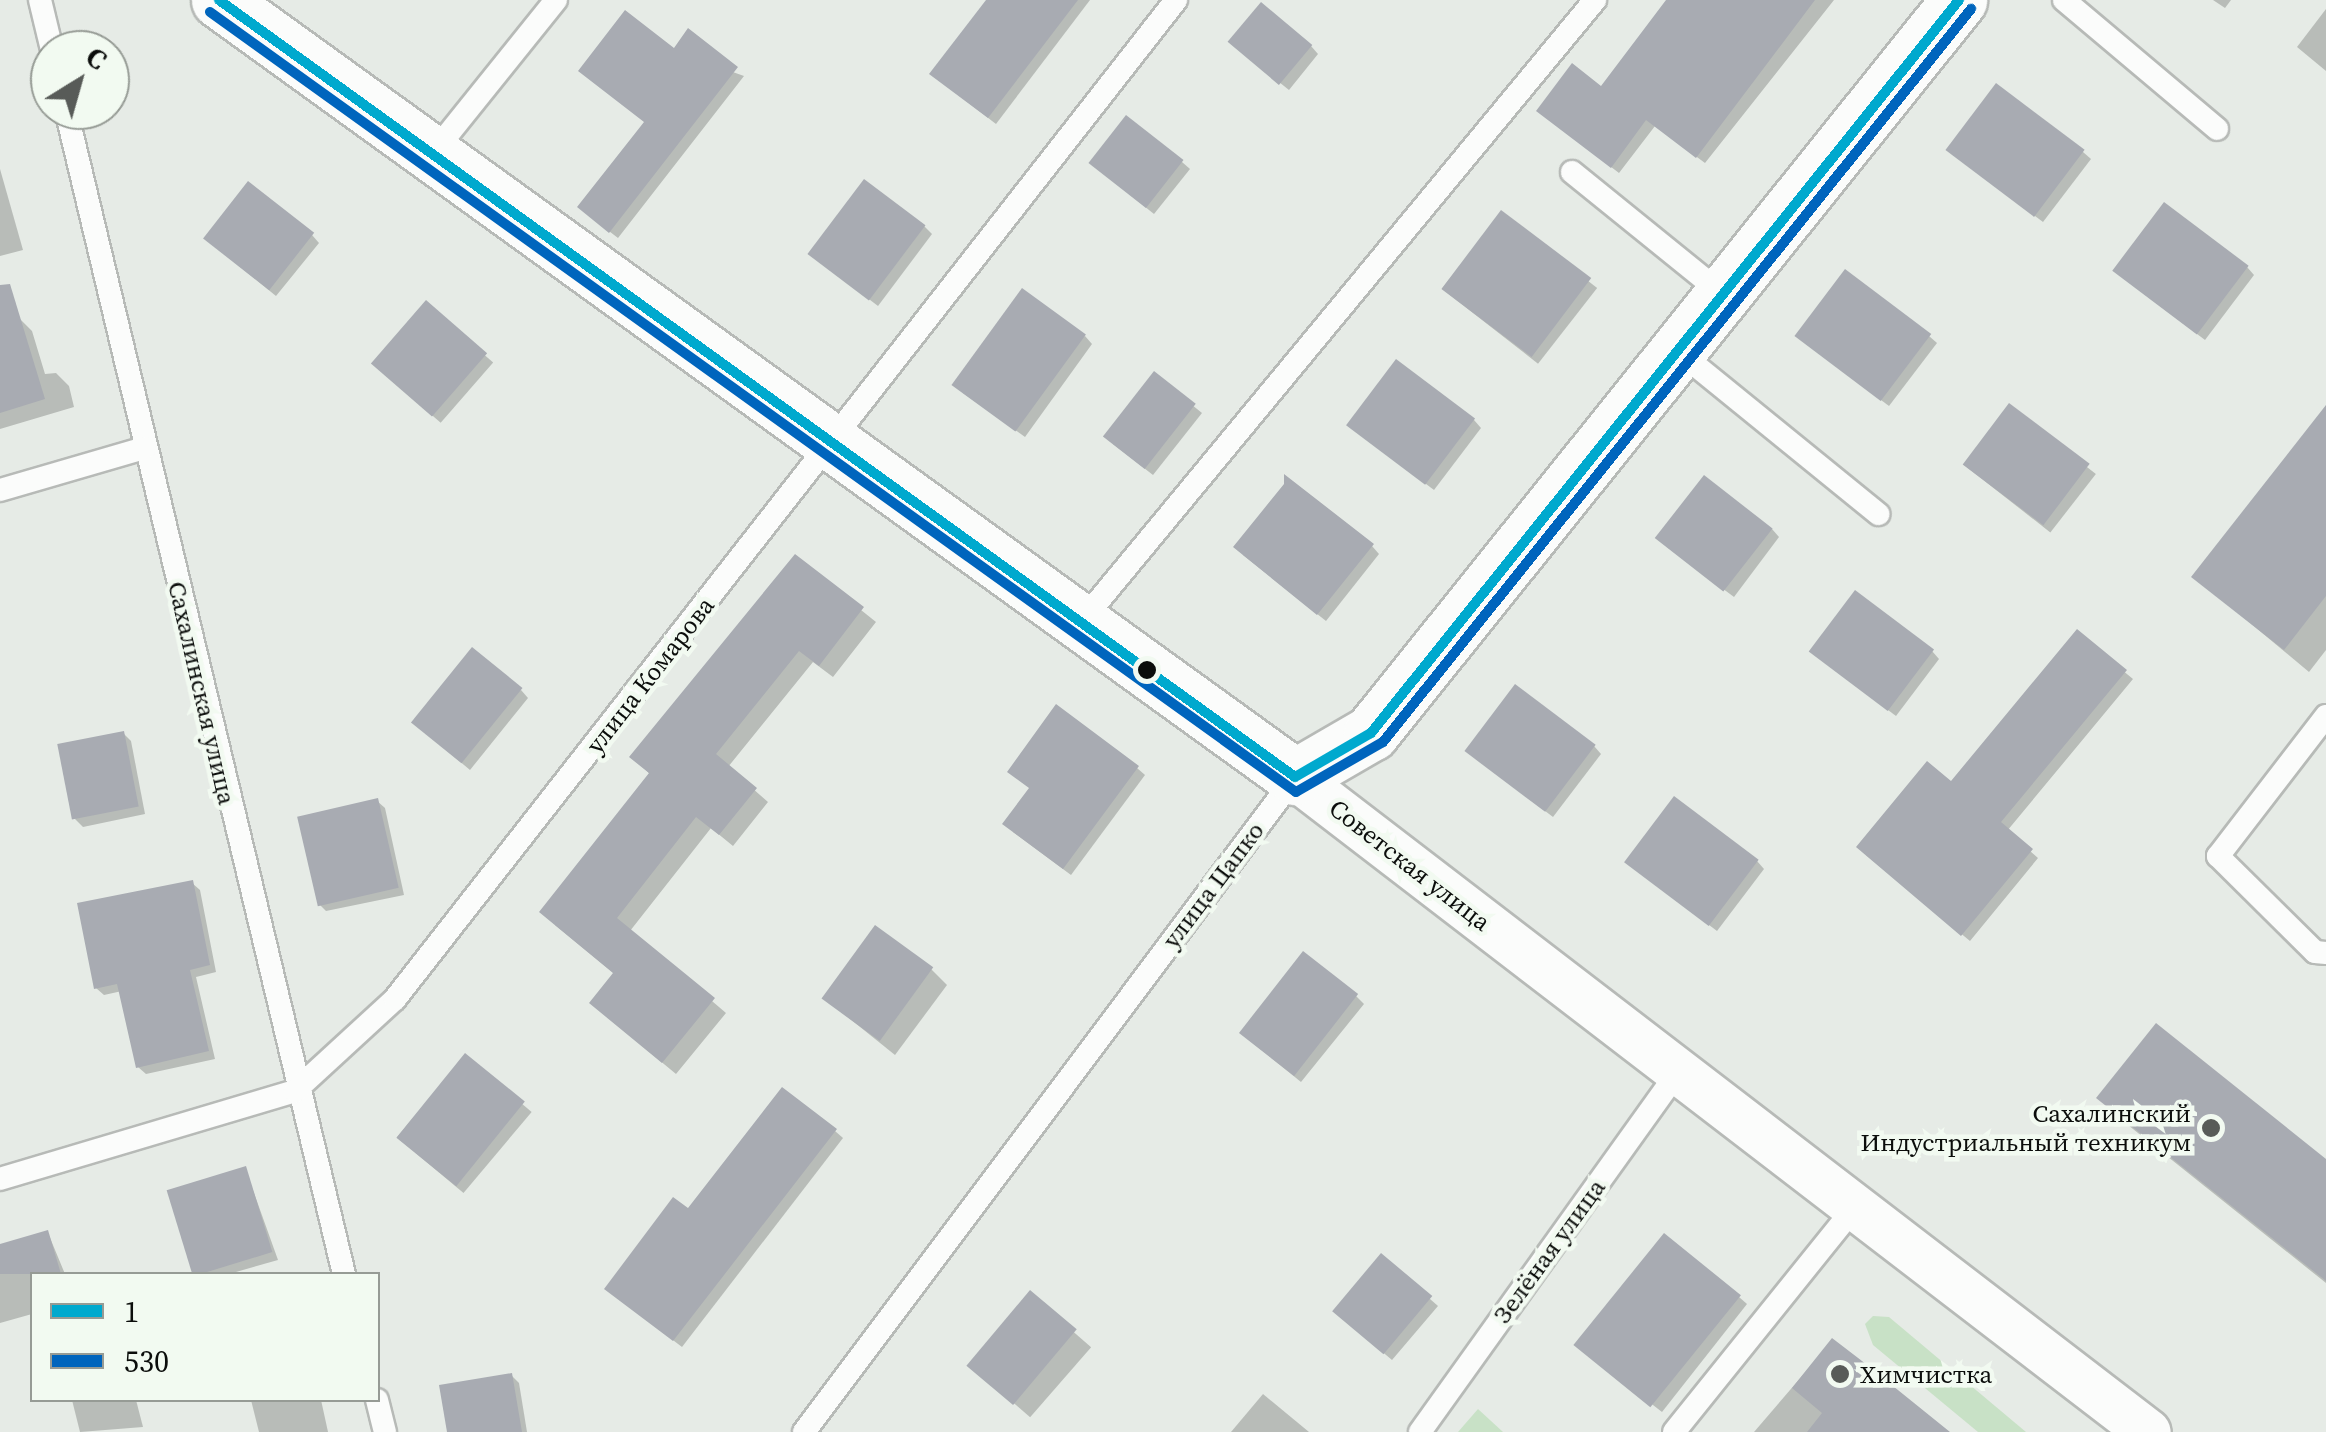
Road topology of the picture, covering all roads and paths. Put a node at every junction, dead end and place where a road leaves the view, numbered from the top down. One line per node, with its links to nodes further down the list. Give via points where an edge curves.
1 (40, 0): 8 (lane)
2 (219, 0): 11 (street, Советская улица)
3 (556, 0): 11 (lane)
4 (1176, 0): 15 (lane, улица Комарова)
5 (1595, 0): 19 (lane)
6 (1959, 0): 13 (street, улица Цапко)
7 (2064, 0): 9 (lane)
8 (47, 30)
9 (2217, 129)
10 (71, 130): 16 (lane, Сахалинская улица)
11 (432, 154): 15 (street, Советская улица)
12 (1572, 172): 13 (lane)
13 (1724, 295): 14 (street, улица Цапко)
14 (1680, 352): 18 (lane); 21 (street, улица Цапко, via 1370,733)
15 (832, 442): 19 (street, Советская улица); 24 (lane, улица Комарова, via 395,999)
16 (145, 448): 17 (lane); 24 (lane, Сахалинская улица)
17 (0, 490)
18 (1878, 514)
19 (1082, 622): 21 (street, Советская улица)
20 (2326, 716): 22 (lane, via 2218,856 2315,952)
21 (1295, 777): 23 (street, Советская улица); 30 (lane, улица Цапко)
22 (2326, 953)
23 (1678, 1071): 26 (street, Советская улица); 31 (lane, Зелёная улица)
24 (295, 1091): 25 (lane, улица Комарова); 27 (lane, Сахалинская улица)
25 (0, 1178)
26 (1855, 1207): 32 (lane); 33 (street, Советская улица)
27 (343, 1272)
28 (378, 1402): 29 (lane)
29 (386, 1432)
30 (804, 1432)
31 (1420, 1432)
32 (1674, 1432)
33 (2148, 1432)

